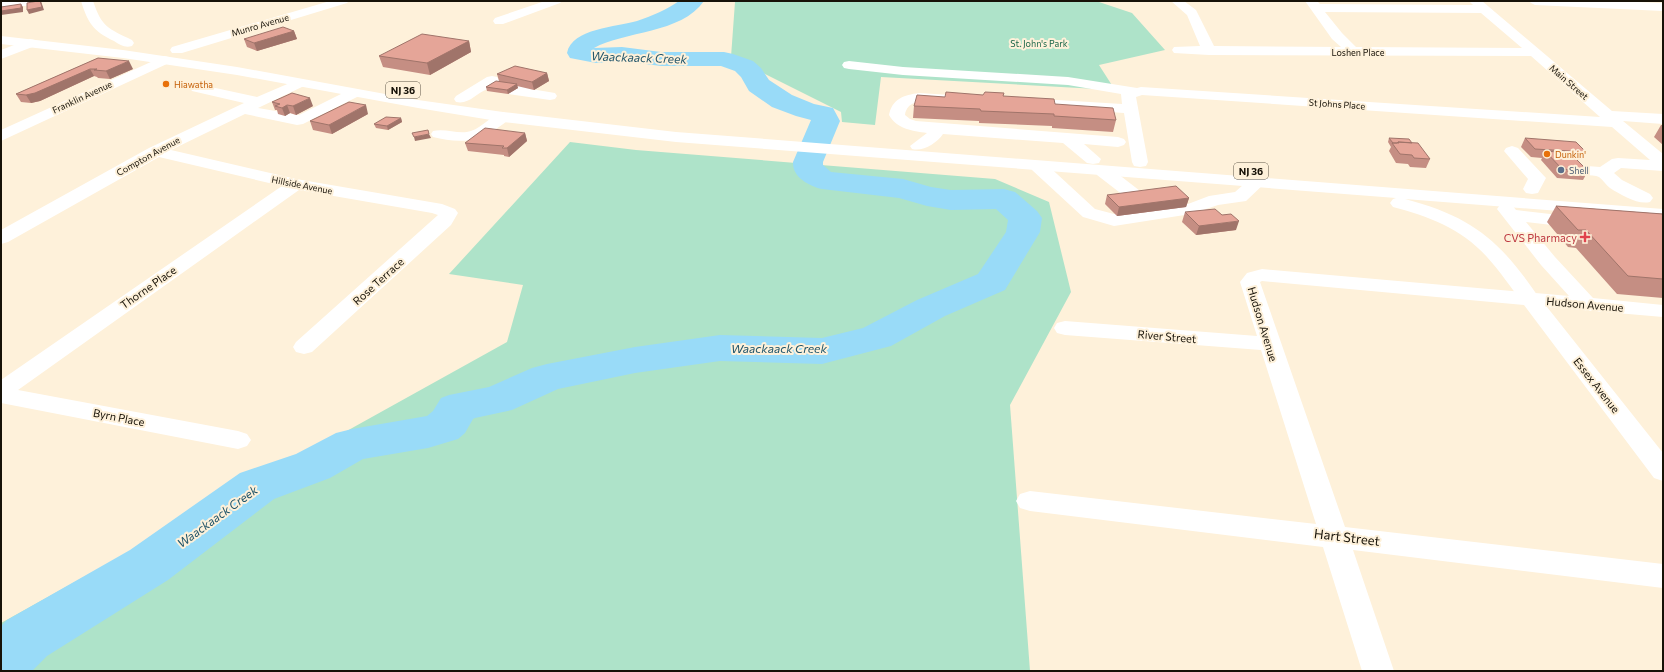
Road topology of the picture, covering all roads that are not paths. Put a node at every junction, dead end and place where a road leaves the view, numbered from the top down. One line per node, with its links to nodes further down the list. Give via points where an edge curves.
1 (31, 1): 7 (main road)
2 (87, 1): 14 (main road, via 96,26)
3 (343, 1): 16 (main road, Munro Avenue)
4 (556, 1): 11 (main road)
5 (1177, 1): 18 (main road, via 1192,13)
6 (1535, 1): 10 (main road)
7 (1, 5)
8 (1314, 5): 9 (main road); 19 (main road, via 1337,36)
9 (1480, 5): 20 (main road, Main Street)
10 (1663, 7)
11 (499, 21)
12 (1, 30): 14 (main road, NJ 36)
13 (1, 40): 15 (main road, NJ 36)
14 (127, 43): 16 (main road, NJ 36)
15 (30, 44): 21 (main road); 22 (main road, NJ 36)
16 (177, 50): 29 (main road, NJ 36)
17 (1180, 50): 18 (main road, Loshen Place)
18 (1209, 51): 19 (main road, Loshen Place)
19 (1354, 52): 20 (main road, Loshen Place)
20 (1536, 52): 37 (main road, Main Street)
21 (1, 55)
22 (164, 60): 24 (main road, NJ 36); 40 (main road, Franklin Avenue)
23 (850, 65): 26 (main road, St Johns Place, via 903,71 1068,80)
24 (299, 83): 27 (main road, NJ 36); 31 (main road, Compton Avenue)
25 (197, 88): 31 (main road)
26 (1136, 92): 34 (main road, via 1128,95); 37 (main road, St Johns Place)
27 (354, 93): 32 (main road, via 297,120); 35 (main road, NJ 36)
28 (962, 98): 38 (main road, via 925,97 909,99 900,104 897,114 900,119 917,127)
29 (461, 99): 33 (main road, NJ 36); 33 (main road, via 490,84 519,88 519,92 556,91)
30 (1007, 100): 34 (main road)
31 (259, 102): 32 (main road, Compton Avenue)
32 (243, 109): 46 (main road, Compton Avenue)
33 (534, 109): 43 (main road, NJ 36)
34 (1130, 109): 48 (main road)
35 (503, 116): 39 (main road, via 482,132 466,138); 43 (main road, NJ 36, via 676,137)
36 (1663, 118): 37 (main road, St Johns Place)
37 (1611, 119): 50 (main road, Main Street)
38 (937, 129): 41 (main road); 45 (main road, via 935,134)
39 (439, 134)
40 (1, 136)
41 (1069, 138): 42 (main road); 49 (main road, via 1070,142)
42 (1118, 142)
43 (803, 143): 44 (main road, NJ 36)
44 (838, 145): 45 (main road, NJ 36); 51 (main road, NJ 36)
45 (918, 146): 49 (main road, NJ 36)
46 (155, 151): 56 (main road, Hillside Avenue); 67 (main road, Compton Avenue)
47 (1512, 151): 54 (main road)
48 (1140, 162): 49 (main road, NJ 36); 54 (main road, NJ 36)
49 (1098, 165): 51 (main road, NJ 36); 55 (main road, NJ 36); 59 (main road, via 1145,197 1097,203)
50 (1663, 165): 53 (main road, via 1618,163)
51 (1038, 166): 59 (main road)
52 (1574, 170): 53 (main road)
53 (1603, 172): 62 (main road)
54 (1535, 175): 62 (main road, NJ 36)
55 (1257, 182): 57 (main road, NJ 36); 61 (main road, via 1240,197)
56 (296, 184): 64 (main road, Hillside Avenue, via 436,208); 74 (main road, Thorne Place)
57 (1318, 187): 63 (main road, NJ 36); 68 (main road, Essex Avenue, via 1409,205 1455,223 1488,246)
58 (1179, 194): 61 (main road)
59 (1070, 195): 61 (main road, via 1089,213 1114,220 1191,209)
60 (1663, 199): 62 (main road, NJ 36)
61 (1215, 200)
62 (1639, 205): 63 (main road, NJ 36); 65 (main road, NJ 36); 66 (main road)
63 (1506, 208): 66 (main road); 69 (main road)
64 (449, 213): 73 (main road, Rose Terrace, via 444,221)
65 (1663, 214)
66 (1656, 228)
67 (1, 238)
68 (1530, 299): 69 (main road, Hudson Avenue); 72 (main road, Hudson Avenue, via 1256,276 1250,282); 77 (main road, Essex Avenue)
69 (1587, 304): 70 (main road, Hudson Avenue)
70 (1663, 311)
71 (1065, 328): 72 (main road, River Street)
72 (1269, 344): 79 (main road, Hudson Avenue)
73 (304, 347)
74 (1, 391)
75 (1, 395): 76 (main road, Byrn Place)
76 (238, 440)
77 (1663, 471)
78 (1030, 501): 79 (main road, Hart Street)
79 (1333, 535): 80 (main road, Hart Street); 81 (main road, Hudson Avenue)
80 (1663, 576)
81 (1378, 671)

